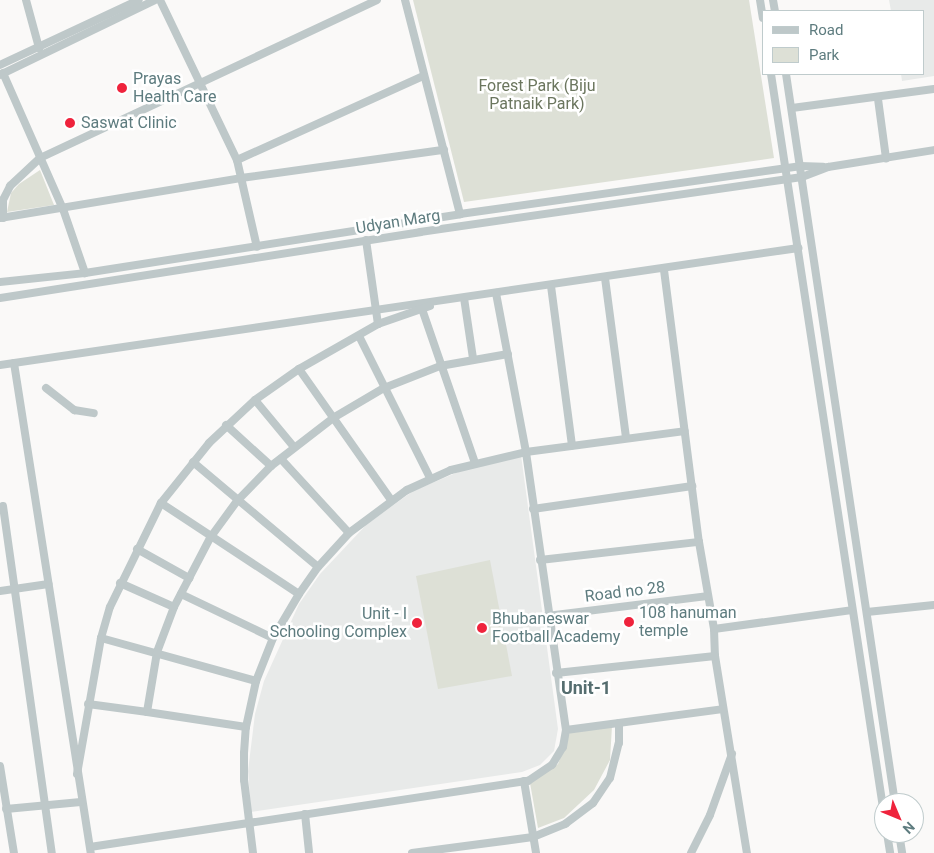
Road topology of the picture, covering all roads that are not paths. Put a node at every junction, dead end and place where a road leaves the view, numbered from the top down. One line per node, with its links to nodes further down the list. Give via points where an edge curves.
1 (26, 0): 7 (street)
2 (139, 0): 7 (street)
3 (155, 0): 9 (street)
4 (160, 0): 13 (street)
5 (377, 0): 13 (street)
6 (405, 0): 12 (street)
7 (38, 48): 8 (street)
8 (0, 65)
9 (2, 74): 19 (street)
10 (771, 75): 24 (street)
11 (786, 75): 16 (street)
12 (423, 76): 17 (street); 21 (street)
13 (199, 83): 19 (street); 21 (street)
14 (934, 89): 15 (street)
15 (878, 99): 16 (street); 20 (street)
16 (792, 108): 22 (street)
17 (444, 150): 26 (street); 30 (street)
18 (934, 150): 20 (street)
19 (40, 158): 28 (street); 31 (street, via 10,186 2,200)
20 (886, 158): 23 (street)
21 (236, 160): 26 (street)
22 (800, 166): 23 (street, Udyan Marg); 24 (street, Udyan Marg); 25 (street)
23 (828, 167): 25 (street, Udyan Marg)
24 (784, 168): 27 (street); 29 (street, Udyan Marg)
25 (802, 177): 27 (street, Udyan Marg); 94 (street)
26 (241, 178): 28 (street); 34 (street)
27 (786, 179): 32 (street, Udyan Marg); 35 (street)
28 (64, 209): 31 (street); 37 (street)
29 (489, 210): 30 (street, Udyan Marg); 32 (street)
30 (460, 214): 34 (street, Udyan Marg)
31 (1, 218)
32 (491, 222): 33 (street, Udyan Marg)
33 (366, 240): 42 (street, Udyan Marg); 45 (street)
34 (257, 247): 37 (street, Udyan Marg)
35 (798, 248): 36 (street); 93 (street)
36 (664, 270): 38 (street); 61 (street)
37 (85, 273): 39 (street, Udyan Marg)
38 (605, 278): 40 (street); 62 (street)
39 (0, 282)
40 (550, 286): 41 (street); 63 (street)
41 (496, 293): 43 (street); 49 (street)
42 (0, 298)
43 (464, 298): 44 (street); 50 (street)
44 (443, 301): 45 (street); 46 (street)
45 (375, 309): 47 (street); 51 (street)
46 (422, 309): 47 (street); 53 (street)
47 (378, 324): 48 (street)
48 (359, 336): 54 (street); 56 (street)
49 (508, 354): 50 (street); 65 (street)
50 (472, 358): 53 (street)
51 (14, 363): 52 (street); 85 (street)
52 (0, 365)
53 (440, 366): 56 (street); 68 (street)
54 (299, 368): 57 (street); 59 (street)
55 (46, 388): 58 (street, via 74,410)
56 (384, 388): 59 (street); 70 (street)
57 (255, 400): 60 (street); 64 (street)
58 (94, 413)
59 (333, 418): 64 (street); 72 (street)
60 (226, 425): 67 (street); 69 (street)
61 (684, 431): 62 (street); 71 (street)
62 (626, 438): 63 (street)
63 (572, 446): 65 (street)
64 (294, 447): 66 (street)
65 (526, 452): 68 (street); 76 (street)
66 (281, 459): 69 (street); 77 (street)
67 (194, 462): 73 (street); 74 (street)
68 (475, 463): 70 (street)
69 (271, 466): 73 (street)
70 (430, 478): 72 (street)
71 (692, 486): 76 (street); 79 (street)
72 (391, 500): 77 (street)
73 (238, 501): 78 (street); 82 (street)
74 (161, 503): 78 (street); 80 (street)
75 (3, 506): 86 (street)
76 (533, 509): 81 (street)
77 (349, 533): 82 (street)
78 (210, 538): 83 (street); 89 (street)
79 (699, 542): 81 (street); 90 (street)
80 (137, 549): 83 (street); 84 (street)
81 (540, 560): 95 (street)
82 (318, 567): 89 (street)
83 (189, 578): 88 (street)
84 (120, 583): 92 (street); 97 (street)
85 (48, 584): 86 (street); 111 (street)
86 (14, 589): 87 (street); 116 (street)
87 (0, 591)
88 (181, 594): 92 (street); 98 (street)
89 (299, 594): 98 (street)
90 (707, 596): 95 (street, Road no 28); 96 (street)
91 (934, 604): 94 (street)
92 (174, 607): 99 (street)
93 (852, 610): 96 (street); 113 (street)
94 (867, 612): 114 (street)
95 (547, 616): 101 (street)
96 (714, 629): 100 (street)
97 (101, 638): 99 (street); 103 (street)
98 (273, 638): 102 (street)
99 (157, 652): 102 (street); 105 (street)
100 (715, 656): 101 (street); 104 (street)
101 (556, 674): 108 (street)
102 (256, 681): 107 (street)
103 (88, 704): 105 (street); 111 (street)
104 (723, 709): 106 (street); 109 (street)
105 (147, 712): 107 (street)
106 (619, 724): 108 (street); 120 (street, via 610,778 593,803 565,824)
107 (246, 727): 119 (street, via 244,780)
108 (566, 730): 112 (street, via 563,747 552,765)
109 (732, 752): 128 (street); 129 (street)
110 (0, 766): 117 (street)
111 (77, 774): 115 (street)
112 (524, 782): 118 (street); 120 (street)
113 (881, 793)
114 (894, 793)
115 (81, 802): 116 (street); 121 (street)
116 (45, 807): 117 (street); 123 (street)
117 (6, 809): 122 (street)
118 (305, 814): 119 (street); 125 (street)
119 (249, 824): 121 (street); 124 (street)
120 (532, 837): 126 (street); 127 (street)
121 (91, 850)
122 (14, 853)
123 (52, 853)
124 (253, 853)
125 (310, 853)
126 (412, 853)
127 (536, 853)
128 (692, 853)
129 (747, 853)

